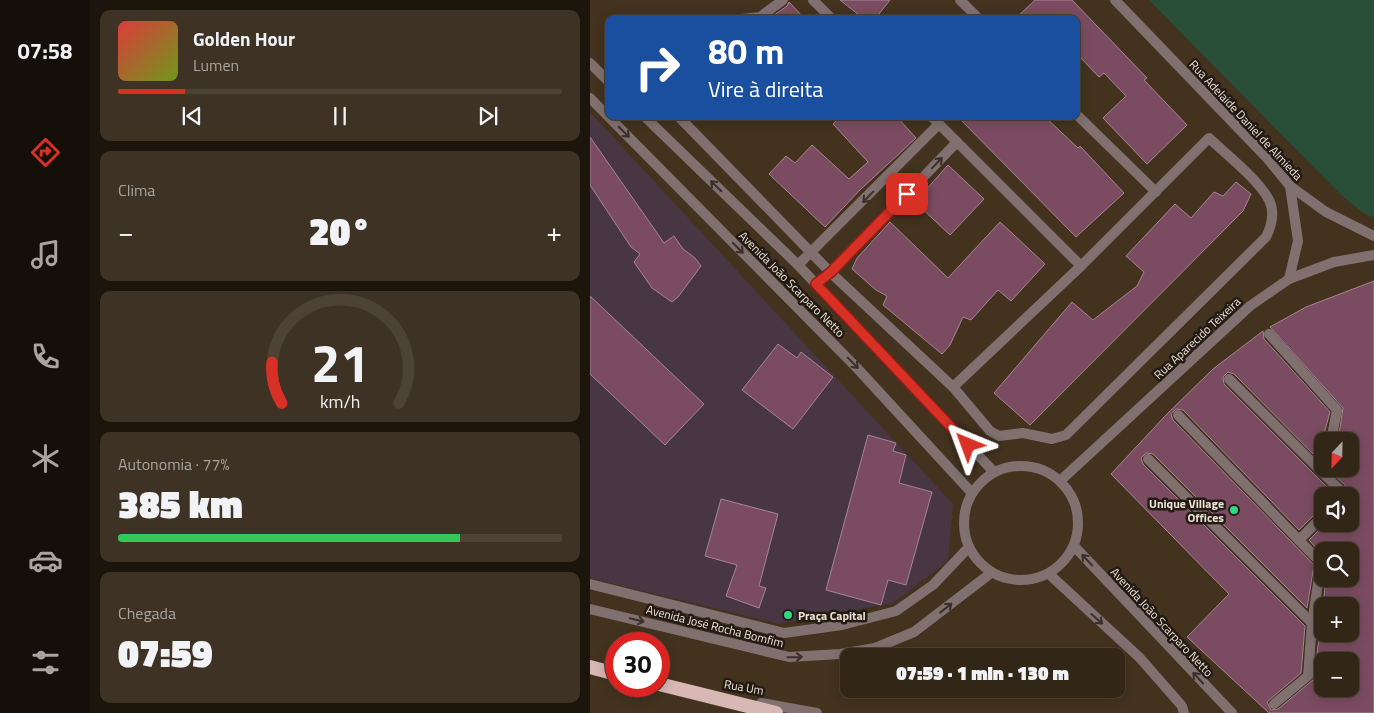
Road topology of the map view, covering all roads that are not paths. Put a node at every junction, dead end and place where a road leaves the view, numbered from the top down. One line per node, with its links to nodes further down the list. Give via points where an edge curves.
1 (783, 0): 5 (street)
2 (813, 0): 6 (street)
3 (960, 0): 7 (street)
4 (1115, 0): 19 (street, Rua Adelaide Daniel de Almieda)
5 (763, 15)
6 (828, 15)
7 (975, 15)
8 (590, 63): 9 (street)
9 (605, 78)
10 (590, 98): 11 (street, Avenida João Scarparo Netto, one-way to 11)
11 (605, 113)
12 (1080, 118): 20 (street)
13 (612, 120): 38 (street, Avenida João Scarparo Netto, one-way to 38, via 856,367)
14 (648, 120): 24 (street, Avenida João Scarparo Netto, one-way to 14)
15 (682, 120): 22 (street)
16 (935, 120): 17 (street)
17 (939, 124): 18 (street); 22 (street, one-way to 22)
18 (957, 142): 25 (street); 26 (street, one-way to 18)
19 (1290, 186): 21 (street, Rua Adelaide Daniel de Almieda, via 1326,212); 27 (street, via 1298,241)
20 (1156, 192): 25 (street); 31 (street, via 1209,138 1262,190 1269,201 1271,227 1266,237 1066,435 1052,439 1024,433 999,436 990,431)
21 (1374, 236)
22 (813, 253): 24 (street); 26 (street)
23 (1374, 255): 27 (street, Rua Aparecido Teixeira, via 1334,262)
24 (798, 265): 28 (street, Avenida João Scarparo Netto)
25 (1080, 266): 31 (street)
26 (831, 272): 28 (street); 31 (street)
27 (1289, 279): 37 (street, Rua Aparecido Teixeira, via 1250,306)
28 (816, 284): 36 (street, Avenida João Scarparo Netto)
29 (1270, 334): 33 (street, via 1337,410)
30 (1229, 380): 35 (street)
31 (953, 388)
32 (1178, 415): 40 (street)
33 (1333, 432)
34 (1148, 459): 47 (street)
35 (1314, 461)
36 (994, 472): 37 (street, via 1011,466 1029,466 1046,471); 38 (street)
37 (1060, 481): 41 (street, via 1078,511 1079,529)
38 (972, 492): 42 (street, via 964,510 963,529)
39 (1314, 525): 40 (street)
40 (1299, 540): 47 (street, via 1321,563)
41 (1074, 546): 44 (street, via 1064,562); 56 (street, Avenida João Scarparo Netto, one-way to 41)
42 (968, 547): 43 (street); 45 (street, Avenida José Rocha Bomfim, via 933,585 896,611 842,625 784,633)
43 (991, 573): 44 (street, via 1010,580 1030,580); 46 (street, Avenida José Rocha Bomfim, one-way to 43, via 789,657 840,654 875,648 914,632)
44 (1048, 574): 55 (street, one-way to 55, via 1140,658 1182,706)
45 (590, 584)
46 (590, 609)
47 (1312, 623): 52 (street, via 1308,676)
48 (590, 667): 49 (highway)
49 (605, 671)
50 (670, 686): 54 (street, Rua Um)
51 (670, 687): 53 (highway)
52 (1274, 704)
53 (776, 713)
54 (816, 713)
55 (1184, 713)
56 (1232, 713)

